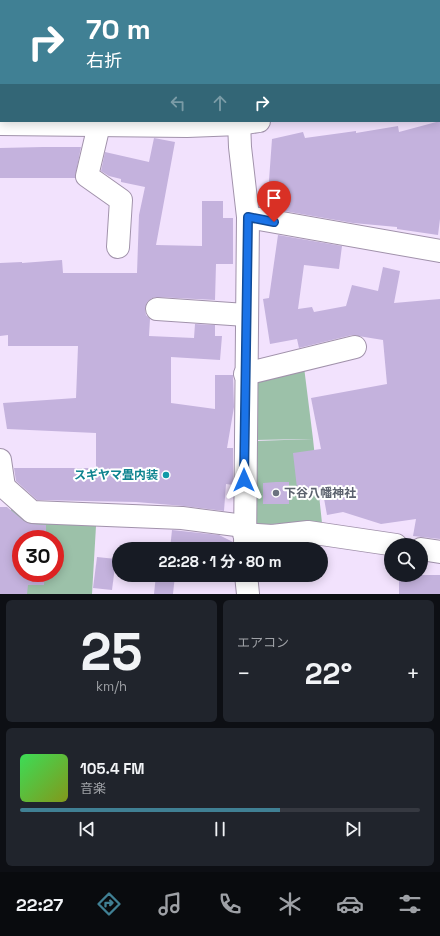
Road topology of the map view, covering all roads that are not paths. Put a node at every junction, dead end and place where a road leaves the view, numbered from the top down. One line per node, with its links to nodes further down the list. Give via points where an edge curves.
1 (246, 122): 3 (street); 4 (street, via 240,147)
2 (0, 124): 3 (street)
3 (99, 125): 5 (street, via 87,176 121,200)
4 (248, 217): 6 (street); 8 (street)
5 (118, 247)
6 (440, 251)
7 (157, 309): 8 (street)
8 (246, 315): 10 (street)
9 (355, 348): 10 (street)
10 (245, 374): 13 (street)
11 (0, 460): 12 (street)
12 (2, 486): 13 (street, via 32,512 182,518)
13 (244, 536): 14 (street, via 308,532)
14 (384, 543)
15 (428, 550): 16 (street)
16 (440, 552)
17 (247, 582): 18 (street)
18 (248, 594)

